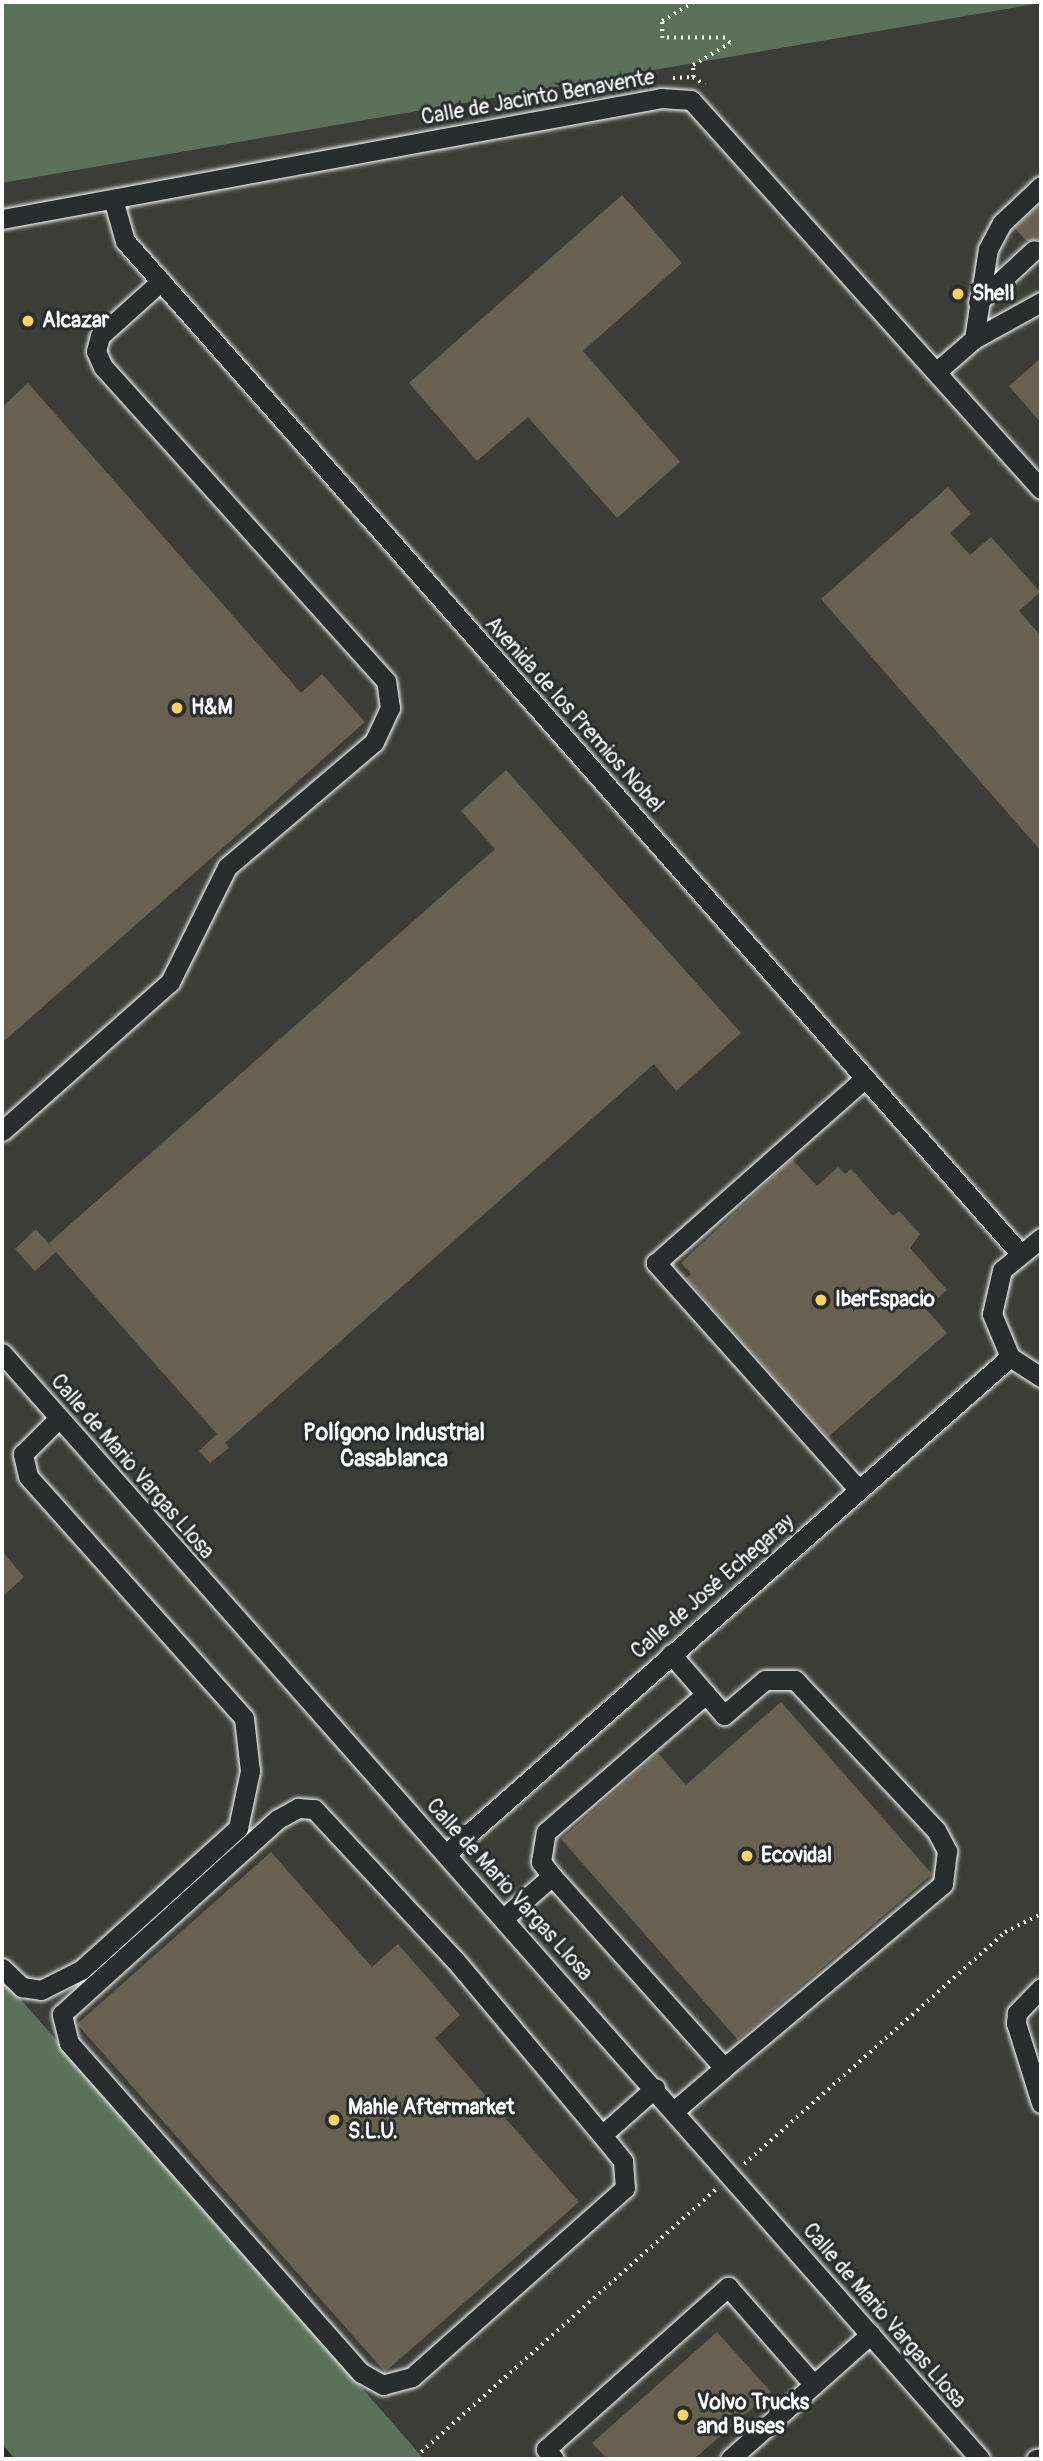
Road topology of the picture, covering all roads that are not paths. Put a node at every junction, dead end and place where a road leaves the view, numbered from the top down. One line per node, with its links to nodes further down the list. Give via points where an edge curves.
1 (1041, 186): 6 (street, via 993,240)
2 (113, 199): 3 (street, Calle de Jacinto Benavente); 5 (street, Avenida de los Premios Nobel, via 125,241); 9 (street, Calle de Jacinto Benavente, via 676,97 691,100)
3 (2, 219)
4 (1034, 250): 6 (street)
5 (161, 281): 11 (street, Avenida de los Premios Nobel); 12 (street, via 100,336 96,351 103,367 386,681 390,708 374,742 227,867 170,982)
6 (978, 302): 8 (street)
7 (1041, 302): 8 (street)
8 (974, 339): 9 (street)
9 (936, 372): 10 (street, Calle de Jacinto Benavente)
10 (1041, 489)
11 (865, 1078): 14 (street, Avenida de los Premios Nobel); 19 (street, via 656,1263)
12 (2, 1131)
13 (1041, 1238): 14 (street)
14 (1018, 1251): 16 (street, via 998,1280 992,1314)
15 (3, 1357): 18 (street, Calle de Mario Vargas Llosa)
16 (1010, 1357): 17 (street); 19 (street, Calle de José Echegaray)
17 (1041, 1377)
18 (59, 1418): 22 (street, Calle de Mario Vargas Llosa); 25 (street, via 23,1454 28,1476 244,1718 250,1771 239,1828 81,1970 41,1990 22,1987)
19 (859, 1490): 20 (street, Calle de José Echegaray)
20 (671, 1654): 21 (street); 22 (street, Calle de José Echegaray)
21 (706, 1694): 23 (street, via 546,1832 541,1862); 27 (street, via 724,1715 765,1680 795,1680 936,1830 947,1861 943,1884)
22 (447, 1853): 24 (street, Calle de Mario Vargas Llosa)
23 (552, 1875): 24 (street); 27 (street)
24 (505, 1917): 28 (street, Calle de Mario Vargas Llosa)
25 (2, 1968)
26 (1041, 1988): 29 (street, via 1017,2013 1016,2023)
27 (724, 2068): 30 (street)
28 (655, 2088): 30 (street, Calle de Mario Vargas Llosa); 31 (street)
29 (1041, 2103)
30 (674, 2111): 32 (street, Calle de Mario Vargas Llosa)
31 (602, 2135): 31 (street, via 455,1960 314,1809 298,1808 278,1819 62,2014 69,2043 361,2374 383,2385 412,2377 625,2188 623,2161)
32 (871, 2334): 33 (street); 37 (street, Calle de Mario Vargas Llosa)
33 (814, 2385): 35 (street, via 728,2287 546,2449); 36 (street)
34 (1041, 2458): 38 (street)
35 (554, 2459)
36 (730, 2459)
37 (980, 2459)
38 (1036, 2459)

